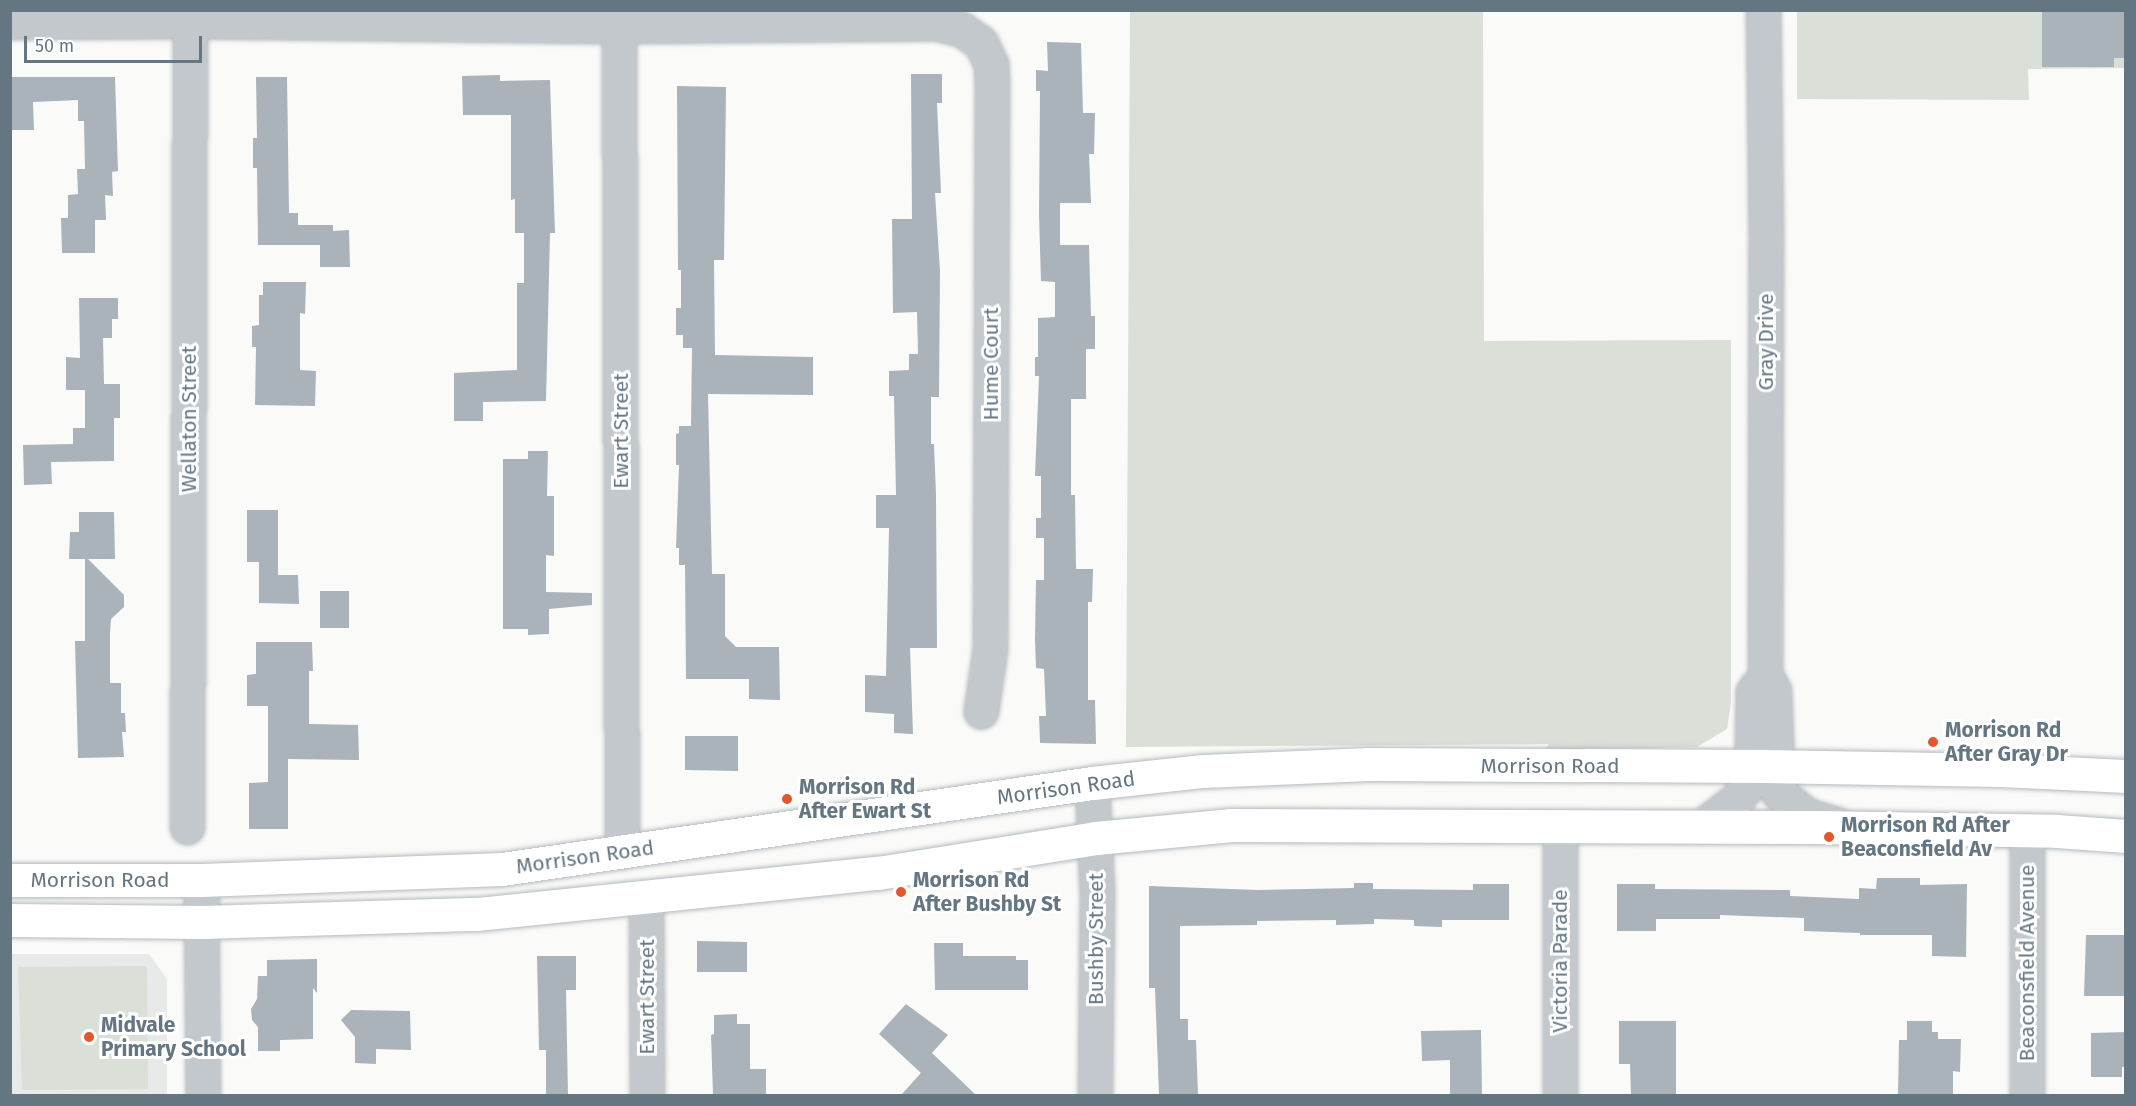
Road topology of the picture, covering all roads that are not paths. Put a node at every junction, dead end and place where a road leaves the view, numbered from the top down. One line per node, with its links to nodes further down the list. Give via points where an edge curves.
1 (1763, 10): 6 (street, Gray Drive, via 1765,674 1753,692 1752,749)
2 (190, 16): 3 (street); 4 (street); 9 (street, Wellaton Street)
3 (619, 18): 5 (street, Hume Court, via 935,23 961,29 981,43 991,64 992,83 990,649); 16 (street, Ewart Street)
4 (10, 22)
5 (981, 711)
6 (1763, 766): 7 (main road, Morrison Road); 8 (main road, Morrison Road, via 1369,765 1203,771); 11 (street, via 1736,800); 12 (street, Gray Drive, via 1778,792 1806,815)
7 (2126, 776)
8 (1092, 783): 15 (street, Bushby Street); 16 (main road, Morrison Road)
9 (187, 827)
10 (1560, 827): 11 (main road, Morrison Road); 15 (main road, Morrison Road, via 1232,825); 25 (street, Victoria Parade)
11 (1701, 827): 12 (main road, Morrison Road)
12 (1846, 828): 13 (main road, Morrison Road)
13 (2027, 830): 14 (main road, Morrison Road); 26 (street, Beaconsfield Avenue)
14 (2126, 836)
15 (1096, 838): 19 (main road, Morrison Road, via 878,873); 24 (street, Bushby Street)
16 (622, 852): 18 (main road, Morrison Road, via 502,869)
17 (10, 880): 18 (main road, Morrison Road)
18 (201, 880): 21 (street)
19 (646, 898): 21 (main road, Morrison Road, via 478,915); 23 (street, Ewart Street)
20 (10, 920): 21 (main road, Morrison Road)
21 (202, 922): 22 (street)
22 (202, 1095)
23 (647, 1095)
24 (1095, 1095)
25 (1560, 1095)
26 (2027, 1095)

